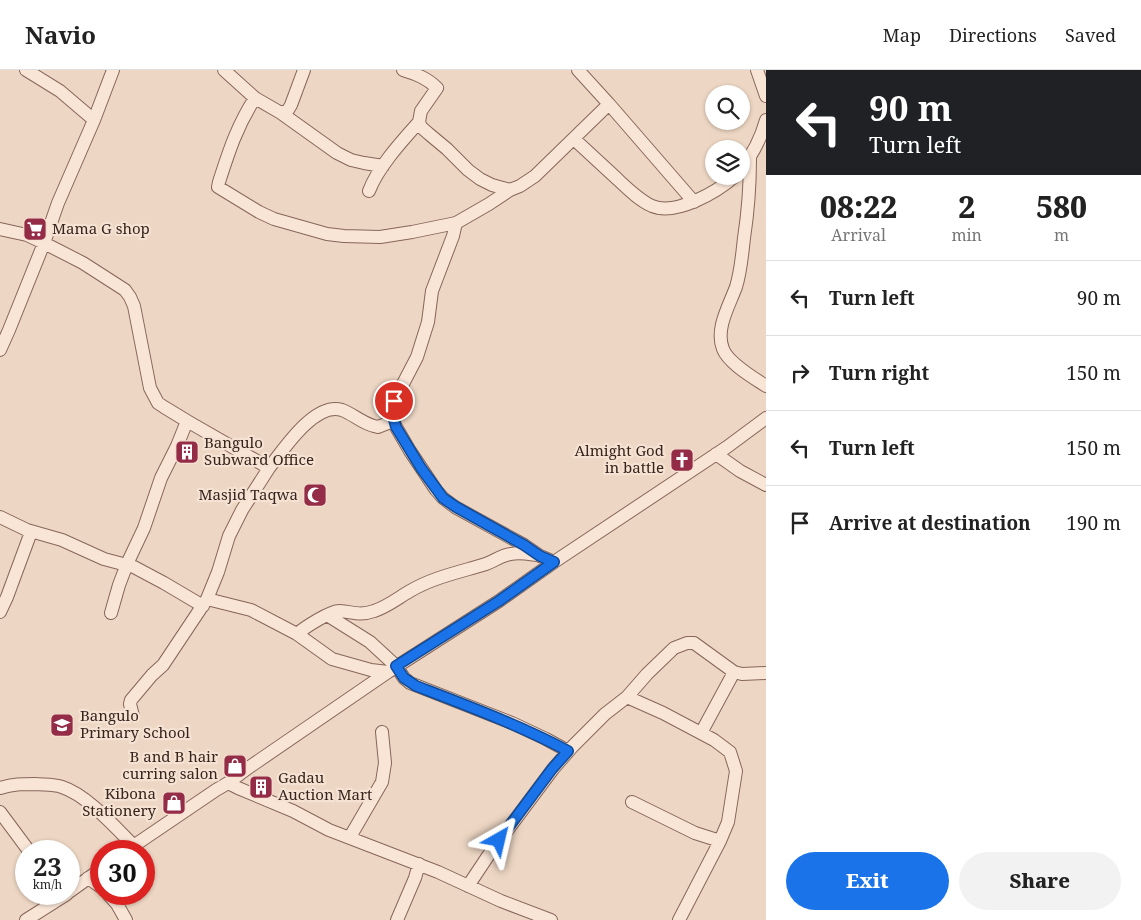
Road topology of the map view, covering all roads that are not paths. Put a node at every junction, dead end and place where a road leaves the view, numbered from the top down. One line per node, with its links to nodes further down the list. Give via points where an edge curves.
1 (26, 70): 12 (street, via 60,91)
2 (113, 70): 12 (street)
3 (224, 70): 9 (street)
4 (304, 70): 11 (street, via 291,105)
5 (403, 70): 14 (street, via 420,76 437,88 421,112)
6 (578, 70): 10 (street)
7 (757, 70): 8 (street)
8 (765, 87)
9 (255, 98): 11 (street); 23 (street, via 234,137 219,189 274,219 327,234 380,237)
10 (609, 104): 15 (street); 22 (street)
11 (281, 113): 17 (street, via 337,153 351,160)
12 (94, 120): 25 (street)
13 (766, 120): 16 (street)
14 (419, 122): 17 (street); 20 (street, via 480,179)
15 (574, 139): 20 (street, via 535,176); 22 (street, via 626,187 652,206 668,208)
16 (750, 158)
17 (382, 166): 21 (street)
18 (723, 185): 22 (street)
19 (750, 185): 27 (street, via 742,262 727,308 721,344 732,362)
20 (510, 190): 23 (street)
21 (369, 191)
22 (694, 202)
23 (456, 223): 29 (street, via 432,291 428,322 417,357 392,405)
24 (0, 229): 25 (street)
25 (44, 243): 26 (street); 30 (street, via 125,290 134,306 150,388 164,407)
26 (2, 342)
27 (766, 386)
28 (766, 418): 31 (street)
29 (393, 420): 32 (street, via 374,426 343,410 321,413 299,431); 36 (street, via 443,498)
30 (187, 421): 32 (street); 38 (street)
31 (716, 454): 33 (street); 37 (street)
32 (269, 468): 39 (street, via 229,536)
33 (766, 485)
34 (0, 517): 35 (street)
35 (31, 532): 38 (street); 40 (street)
36 (540, 556): 37 (street); 42 (street, via 505,555 487,564 440,577 384,608 369,613 337,611)
37 (554, 562): 44 (street)
38 (127, 564): 39 (street); 41 (street)
39 (205, 602): 43 (street, via 251,610); 48 (street, via 162,665 132,700)
40 (0, 612)
41 (111, 613)
42 (327, 615): 43 (street); 44 (street, via 370,642)
43 (297, 634): 44 (street, via 332,659 371,670)
44 (392, 669): 51 (street, via 416,686 512,723); 52 (street)
45 (734, 672): 46 (street); 47 (street, via 694,643 687,643 669,652); 50 (street)
46 (766, 673)
47 (627, 697): 50 (street); 51 (street)
48 (133, 716)
49 (382, 732): 56 (street, via 385,763 382,782)
50 (701, 732): 60 (street, via 730,752 736,771 728,822)
51 (568, 751): 64 (street, via 531,796)
52 (228, 783): 56 (street); 59 (street)
53 (0, 788): 58 (street, via 13,784 52,785 70,790 98,810)
54 (632, 802): 60 (street, via 695,833)
55 (0, 812): 57 (street)
56 (350, 838): 61 (street)
57 (21, 840)
58 (123, 840)
59 (142, 840)
60 (720, 841): 71 (street)
61 (419, 864): 64 (street); 69 (street)
62 (88, 878): 63 (street)
63 (80, 884)
64 (468, 886): 70 (street)
65 (49, 905): 67 (street)
66 (117, 905): 68 (street)
67 (26, 920)
68 (126, 920)
69 (397, 920)
70 (551, 920)
71 (679, 920)

